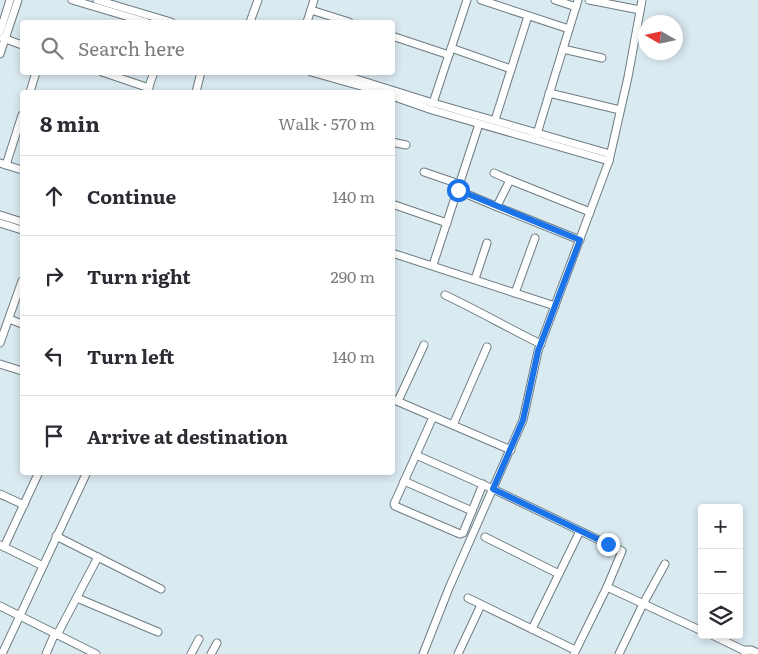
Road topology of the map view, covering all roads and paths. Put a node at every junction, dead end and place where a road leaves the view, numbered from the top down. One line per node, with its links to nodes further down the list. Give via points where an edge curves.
1 (10, 0): 25 (street)
2 (18, 0): 25 (street)
3 (72, 0): 14 (street)
4 (97, 0): 14 (street)
5 (258, 0): 21 (street)
6 (314, 0): 16 (street)
7 (467, 0): 29 (street)
8 (481, 0): 18 (street)
9 (555, 0): 13 (street)
10 (589, 0): 15 (street)
11 (625, 0): 15 (street)
12 (642, 0): 17 (street)
13 (577, 3): 24 (street)
14 (110, 5): 19 (street); 20 (street)
15 (628, 8): 17 (street)
16 (311, 10): 22 (street); 23 (street)
17 (640, 10): 46 (street)
18 (528, 16): 24 (street); 32 (street)
19 (142, 20)
20 (164, 20)
21 (251, 20)
22 (308, 20)
23 (343, 20)
24 (569, 29): 28 (street)
25 (2, 36): 27 (street); 30 (street)
26 (395, 37): 29 (street)
27 (20, 44)
28 (563, 49): 31 (street); 42 (street)
29 (450, 51): 32 (street); 45 (street)
30 (0, 54)
31 (602, 58)
32 (511, 69): 48 (street)
33 (35, 75): 38 (street)
34 (110, 75): 39 (street)
35 (153, 75): 39 (street)
36 (200, 75): 40 (street)
37 (336, 75): 41 (street)
38 (31, 90)
39 (148, 90)
40 (196, 90)
41 (381, 90)
42 (549, 93): 46 (street); 50 (street)
43 (395, 94): 45 (street)
44 (395, 97): 49 (street)
45 (433, 103): 48 (street)
46 (620, 110): 53 (street)
47 (20, 120): 54 (street)
48 (495, 120): 50 (street)
49 (479, 124): 50 (street); 59 (street)
50 (536, 136): 53 (street)
51 (395, 143): 52 (street)
52 (406, 145)
53 (609, 157): 62 (street)
54 (3, 164): 55 (street)
55 (20, 169)
56 (424, 172): 59 (street)
57 (494, 173): 58 (street)
58 (510, 180): 61 (street); 62 (street)
59 (458, 187): 61 (street); 66 (street)
60 (395, 205): 66 (street)
61 (495, 206): 69 (street)
62 (590, 212): 69 (street)
63 (0, 215): 64 (street)
64 (20, 221)
65 (0, 223): 67 (street)
66 (447, 223): 72 (street)
67 (20, 229)
68 (534, 238): 75 (street)
69 (580, 240): 77 (street)
70 (487, 243): 73 (street)
71 (395, 254): 72 (street)
72 (433, 265): 73 (street)
73 (475, 279): 75 (street)
74 (20, 287): 78 (street)
75 (515, 293): 77 (street)
76 (445, 295): 81 (street)
77 (555, 306): 81 (street)
78 (9, 319): 79 (street); 80 (street)
79 (20, 323)
80 (0, 343)
81 (540, 344): 89 (street, via 523,420)
82 (424, 345): 86 (street)
83 (487, 348): 88 (street)
84 (0, 364): 85 (street)
85 (20, 370)
86 (395, 400): 87 (street)
87 (433, 417): 88 (street); 90 (street)
88 (453, 425): 89 (street)
89 (511, 450): 95 (street)
90 (416, 455): 93 (street); 94 (street)
91 (38, 475): 97 (street)
92 (86, 475): 100 (street)
93 (404, 481): 98 (street); 98 (street, via 395,506 460,534)
94 (483, 484): 95 (street); 98 (street)
95 (493, 489): 99 (street); 130 (street)
96 (0, 494): 97 (street)
97 (24, 505): 102 (street)
98 (472, 511)
99 (580, 531): 106 (street); 107 (street, via 622,551)
100 (56, 536): 103 (street); 105 (street)
101 (485, 537): 106 (street)
102 (2, 546): 105 (street)
103 (98, 557): 108 (street); 109 (street)
104 (665, 564): 111 (street)
105 (43, 566): 114 (street)
106 (559, 574): 115 (street)
107 (607, 587): 111 (street); 122 (street)
108 (161, 589)
109 (77, 598): 117 (street); 118 (street)
110 (468, 598): 112 (street)
111 (643, 604): 116 (street); 132 (street)
112 (481, 605): 115 (street); 131 (street)
113 (0, 606): 114 (street)
114 (20, 615): 118 (street); 125 (street)
115 (532, 629): 122 (street)
116 (698, 629)
117 (158, 632)
118 (56, 634): 126 (street); 127 (street)
119 (199, 639): 128 (street)
120 (720, 639): 123 (street)
121 (217, 643): 129 (street)
122 (574, 652)
123 (745, 652): 124 (street)
124 (758, 653)
125 (2, 654)
126 (46, 654)
127 (96, 654)
128 (191, 654)
129 (211, 654)
130 (423, 654)
131 (458, 654)
132 (619, 654)

